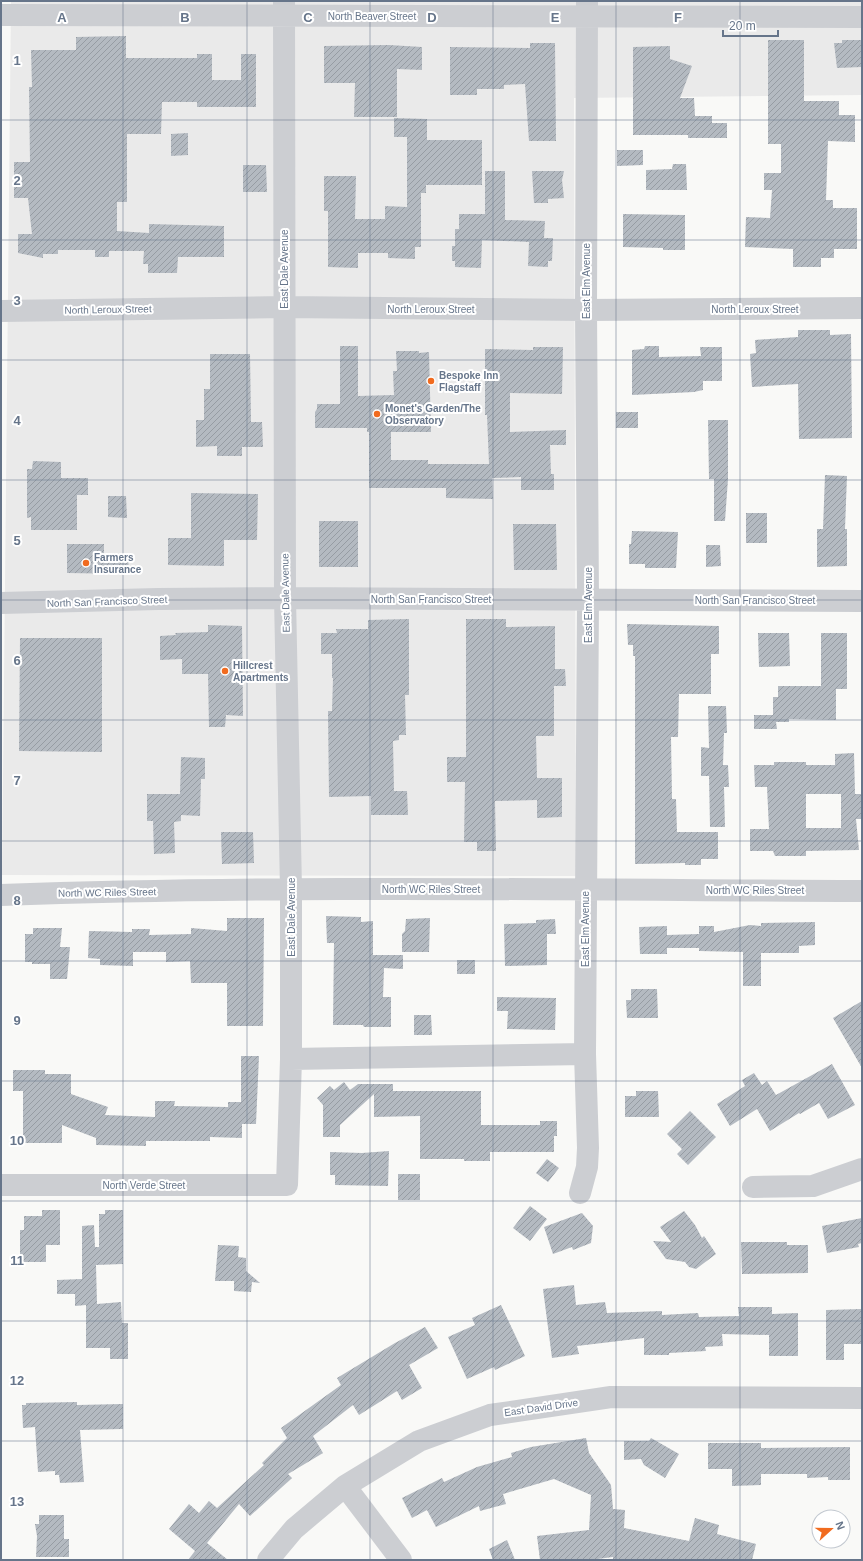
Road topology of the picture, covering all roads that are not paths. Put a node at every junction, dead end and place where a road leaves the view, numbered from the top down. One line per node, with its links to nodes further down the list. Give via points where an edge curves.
1 (284, 8): 2 (street, North Beaver Street); 3 (street, North Beaver Street); 5 (street, East Dale Avenue)
2 (587, 9): 4 (street, North Beaver Street); 7 (street, East Elm Avenue)
3 (1, 15)
4 (862, 17)
5 (284, 307): 7 (street, North Leroux Street); 8 (street, North Leroux Street); 9 (street, East Dale Avenue)
6 (862, 308): 7 (street, North Leroux Street)
7 (586, 310): 10 (street, East Elm Avenue)
8 (1, 311)
9 (285, 598): 10 (street, North San Francisco Street); 12 (street, North San Francisco Street); 13 (street, East Dale Avenue)
10 (588, 599): 11 (street, North San Francisco Street); 14 (street, East Elm Avenue)
11 (862, 600)
12 (1, 603)
13 (291, 889): 14 (street, North WC Riles Street); 16 (street, North WC Riles Street); 18 (street, East Dale Avenue)
14 (586, 890): 15 (street, North WC Riles Street); 17 (street, East Elm Avenue)
15 (862, 891)
16 (1, 895)
17 (585, 1054): 18 (street); 23 (street, East Elm Avenue, via 588,1148 587,1167)
18 (291, 1059): 21 (street, East Dale Avenue)
19 (862, 1169): 22 (street, via 813,1186)
20 (1, 1185): 21 (street, North Verde Street)
21 (287, 1185)
22 (753, 1187)
23 (580, 1193)
24 (862, 1398): 25 (street, East David Drive, via 611,1397 490,1415 419,1441)
25 (345, 1486): 26 (street, East David Drive, via 294,1529); 27 (street)
26 (268, 1560)
27 (400, 1560)

